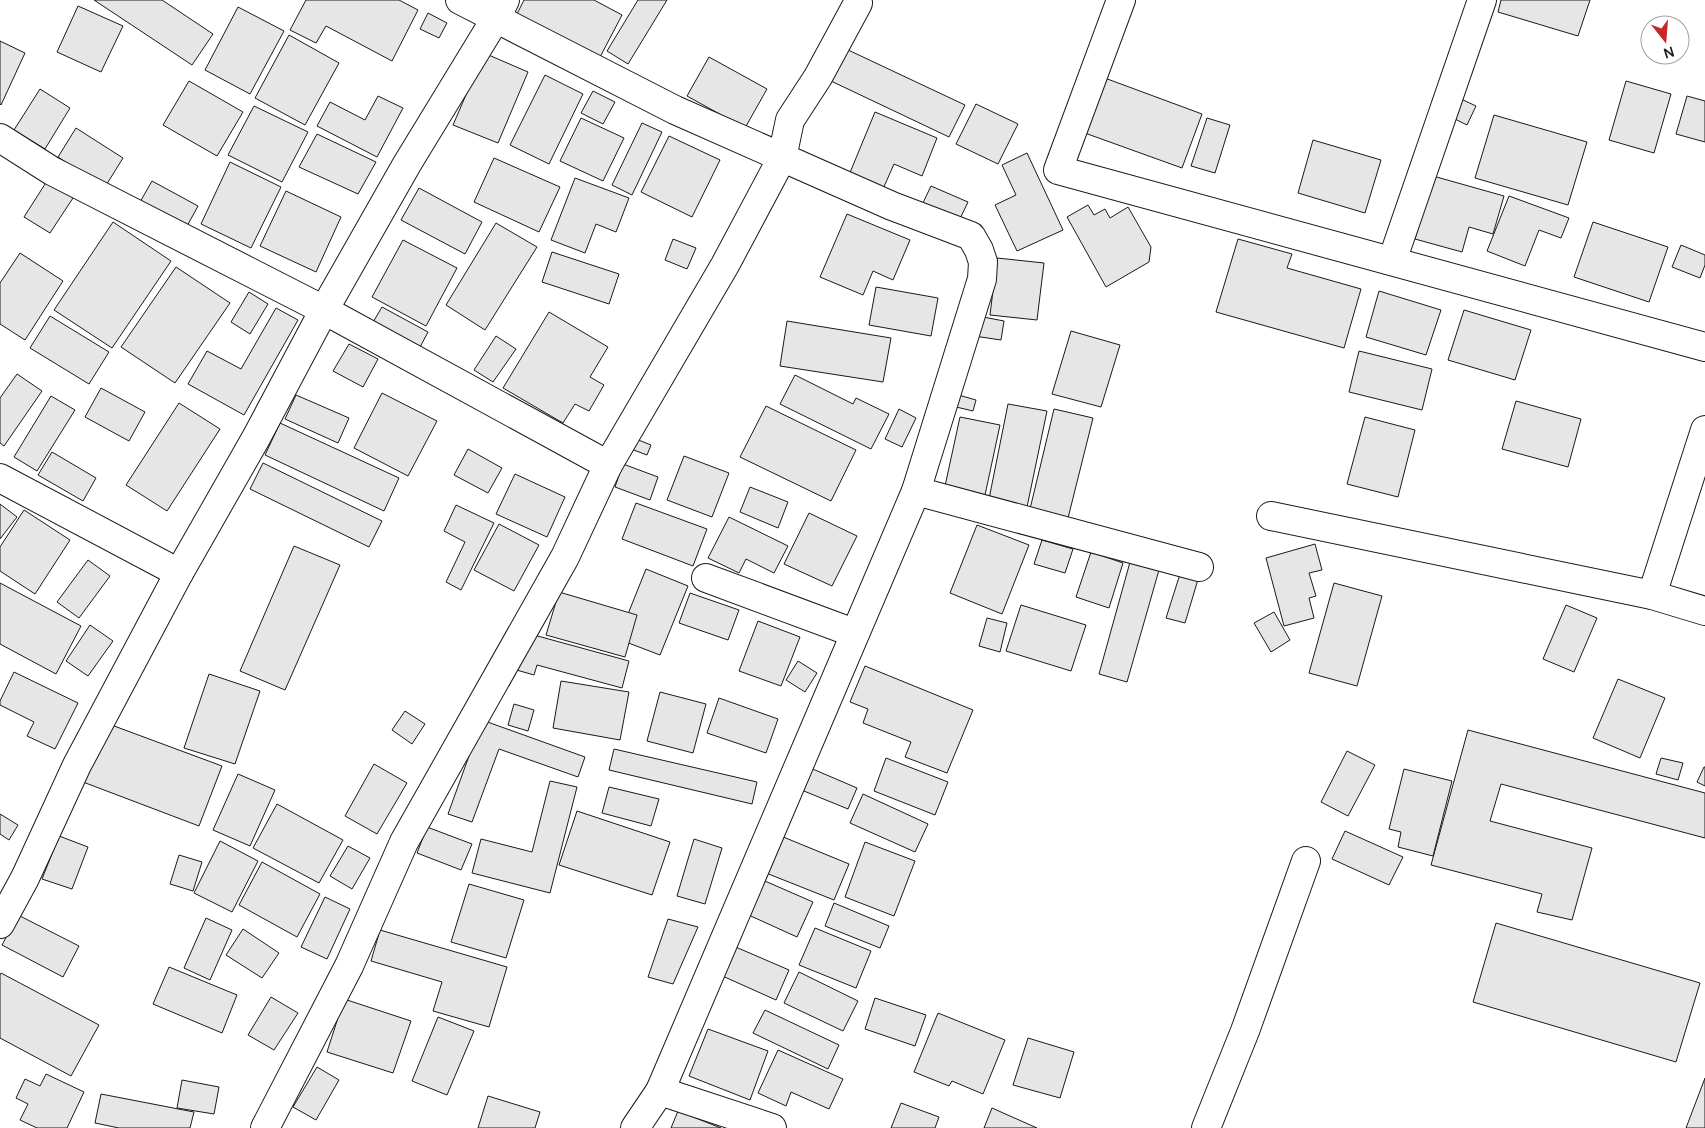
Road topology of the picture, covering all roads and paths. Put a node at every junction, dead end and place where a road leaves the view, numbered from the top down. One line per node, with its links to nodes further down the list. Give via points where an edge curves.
1 (460, 0): 5 (street)
2 (1121, 0): 8 (street, via 1058,170)
3 (1482, 0): 8 (street)
4 (858, 4): 7 (street, via 790,120)
5 (500, 9): 7 (street, via 675,110); 9 (street)
6 (0, 138): 9 (street, via 52,170)
7 (782, 158): 12 (street, via 725,265); 14 (street, via 971,236 979,250 983,262 982,279)
8 (1392, 261): 10 (street)
9 (324, 310): 12 (street); 17 (street)
10 (1705, 347)
11 (1705, 430): 19 (street)
12 (608, 465): 25 (street, via 565,557 404,842 349,966)
13 (0, 478): 17 (street)
14 (916, 491): 16 (street); 21 (street)
15 (1270, 516): 19 (street)
16 (1199, 567)
17 (179, 574): 23 (street, via 77,765)
18 (706, 578): 21 (street)
19 (1652, 595): 20 (street)
20 (1705, 612)
21 (854, 633): 24 (street)
22 (1306, 861): 28 (street, via 1246,1031)
23 (0, 924)
24 (660, 1091): 26 (street); 27 (street)
25 (266, 1128)
26 (635, 1128)
27 (772, 1128)
28 (1206, 1128)

